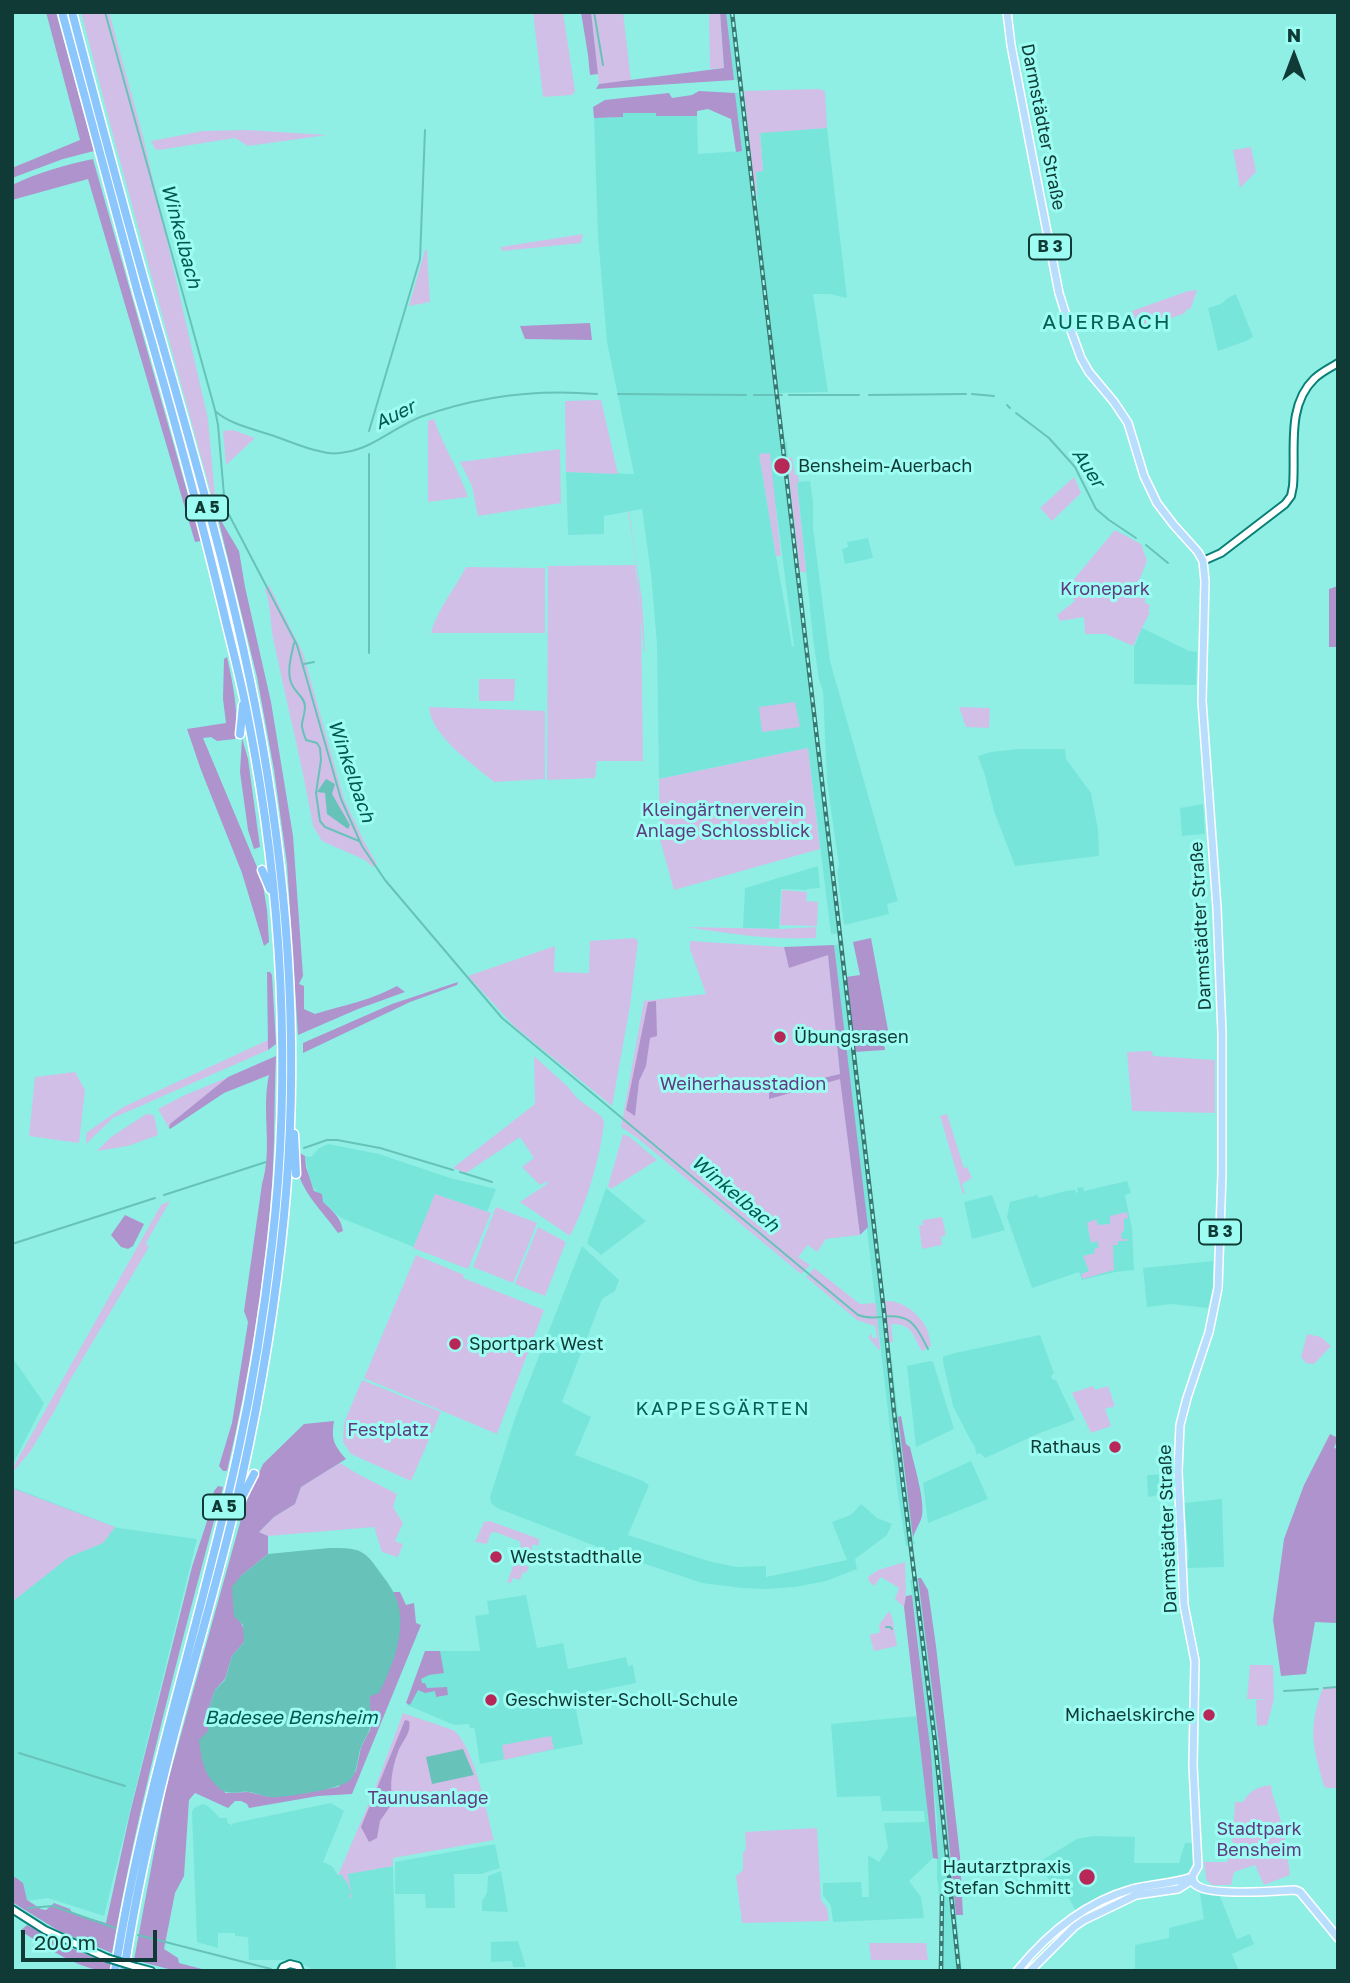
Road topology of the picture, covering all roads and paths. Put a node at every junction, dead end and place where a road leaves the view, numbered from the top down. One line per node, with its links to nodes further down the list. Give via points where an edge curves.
1 (62, 12): 6 (highway, A 5, via 201,517)
2 (72, 12): 10 (highway, A 5, via 209,515 259,727 285,918)
3 (1007, 12): 5 (main road, Darmstädter Straße / B 3, via 1069,326 1090,373 1128,424 1157,503)
4 (1338, 363): 5 (main road, via 1312,381 1297,405 1293,486 1286,504 1221,553)
5 (1203, 561): 14 (main road, Darmstädter Straße / B 3, via 1202,701 1219,936 1222,1173 1218,1288 1180,1425 1178,1471 1184,1605 1195,1661 1193,1765 1199,1860)
6 (244, 695): 7 (highway); 9 (highway, A 5)
7 (240, 734)
8 (262, 870): 9 (highway)
9 (274, 902): 19 (highway, A 5, via 282,1063 272,1241 259,1339 237,1455 142,1831)
10 (290, 1114): 11 (highway); 13 (highway, A 5, via 282,1239 268,1339)
11 (296, 1174)
12 (254, 1474): 13 (highway)
13 (234, 1512): 20 (highway, A 5, via 156,1807)
14 (1192, 1877): 15 (main road); 16 (main road); 24 (main road, via 1122,1892 1076,1915)
15 (1178, 1889): 16 (main road); 25 (main road, via 1136,1895 1084,1920)
16 (1204, 1889): 18 (main road, via 1295,1890)
17 (12, 1909): 21 (main road, bridge, via 54,1935)
18 (1338, 1938)
19 (115, 1971)
20 (124, 1971)
21 (151, 1971)
22 (281, 1971): 23 (main road, via 290,1964)
23 (300, 1971)
24 (1017, 1971)
25 (1030, 1971)

